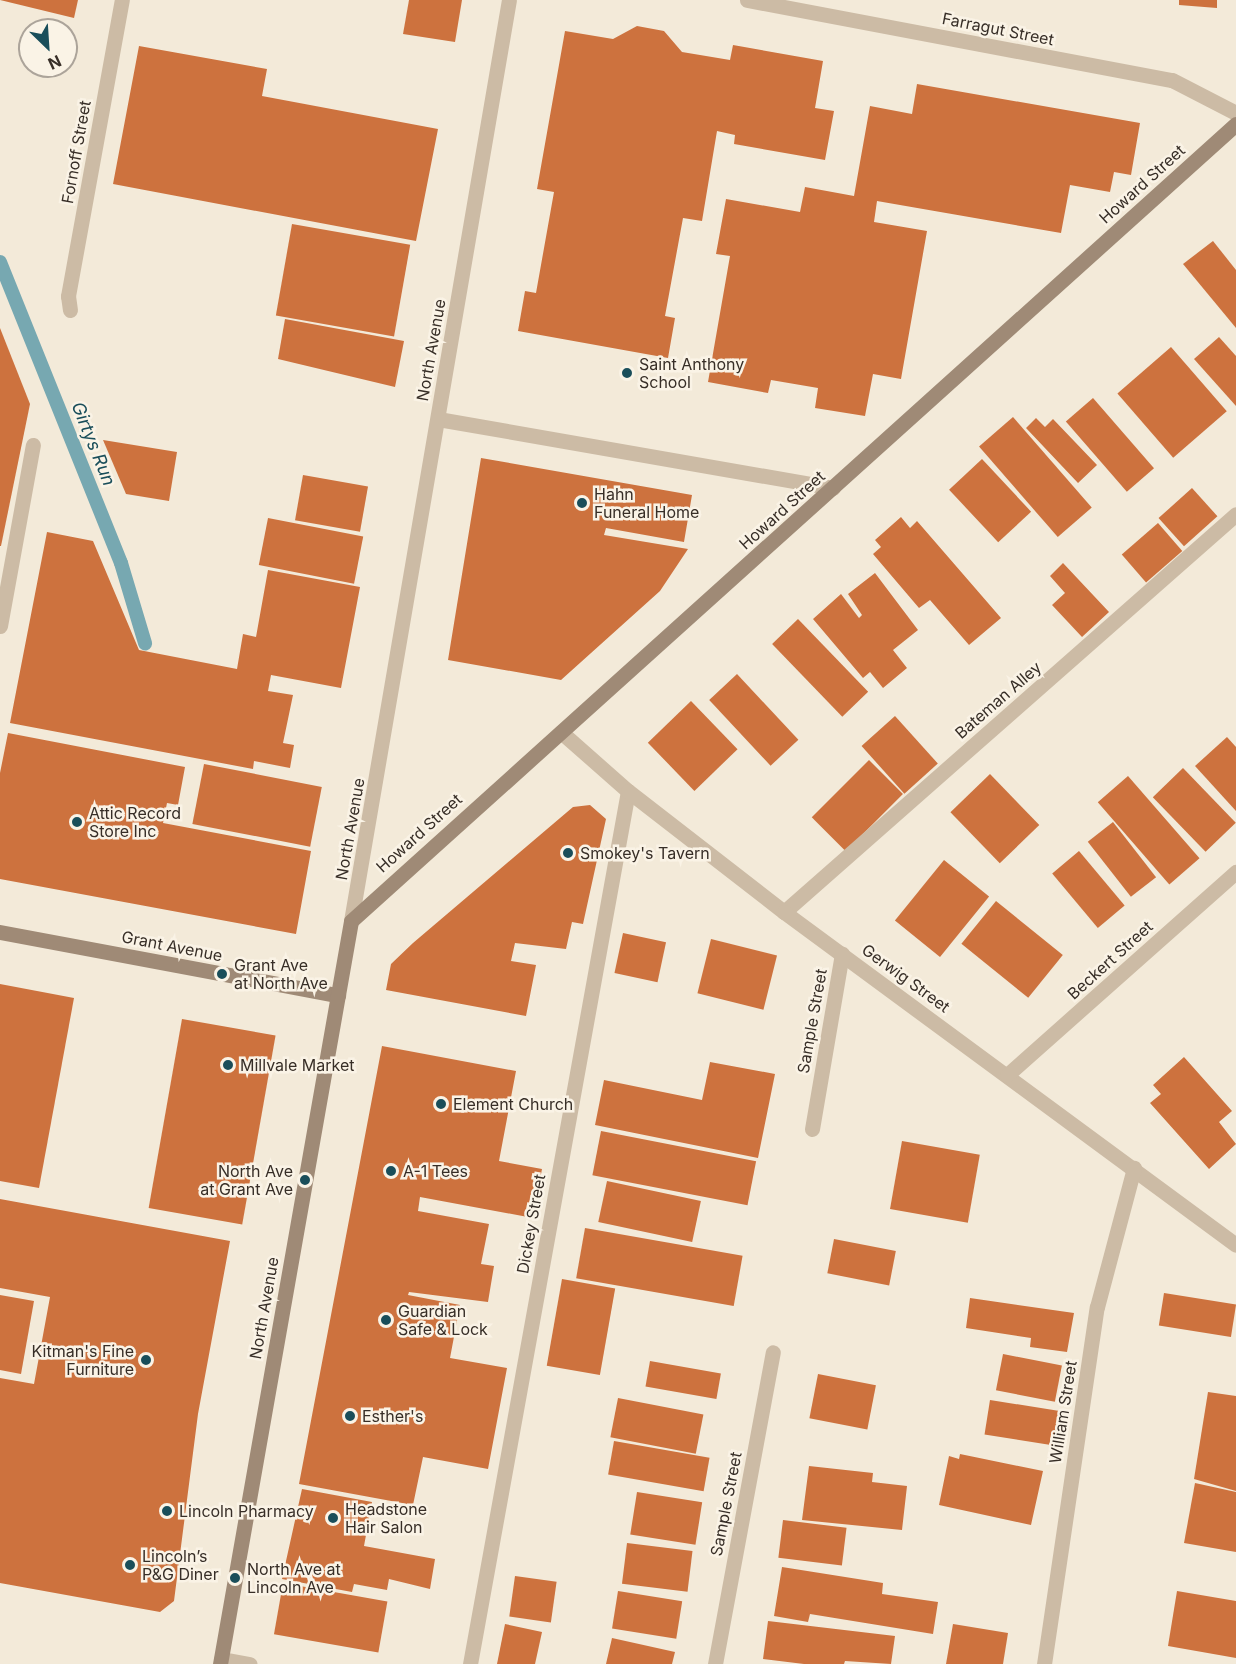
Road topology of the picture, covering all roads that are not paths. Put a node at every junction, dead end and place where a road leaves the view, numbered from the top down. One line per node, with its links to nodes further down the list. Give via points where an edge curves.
1 (122, 0): 6 (street, Fornoff Street, via 68,296)
2 (509, 0): 7 (street, North Avenue)
3 (747, 0): 4 (street, Farragut Street, via 1172,80)
4 (1236, 113)
5 (1236, 124): 9 (street, Howard Street)
6 (69, 310)
7 (438, 419): 9 (street); 16 (street, North Avenue)
8 (33, 445): 11 (street)
9 (832, 488): 12 (street, Howard Street)
10 (1236, 514): 15 (street, Bateman Alley)
11 (0, 626)
12 (561, 732): 13 (street, Gerwig Street); 16 (street, Howard Street)
13 (628, 791): 15 (street, Gerwig Street); 27 (street, Dickey Street)
14 (1236, 872): 20 (street, Beckert Street)
15 (784, 912): 18 (street, Gerwig Street)
16 (351, 921): 19 (street, North Avenue)
17 (0, 932): 19 (street, Grant Avenue)
18 (842, 954): 20 (street, Gerwig Street); 21 (street, Sample Street)
19 (338, 995): 25 (street, North Avenue)
20 (1007, 1075): 22 (street, Gerwig Street)
21 (812, 1129)
22 (1134, 1168): 23 (street, Gerwig Street); 29 (street, William Street, via 1097,1307)
23 (1235, 1242)
24 (773, 1352): 28 (street, Sample Street)
25 (220, 1661): 26 (street)
26 (250, 1664)
27 (470, 1664)
28 (715, 1664)
29 (1044, 1664)

